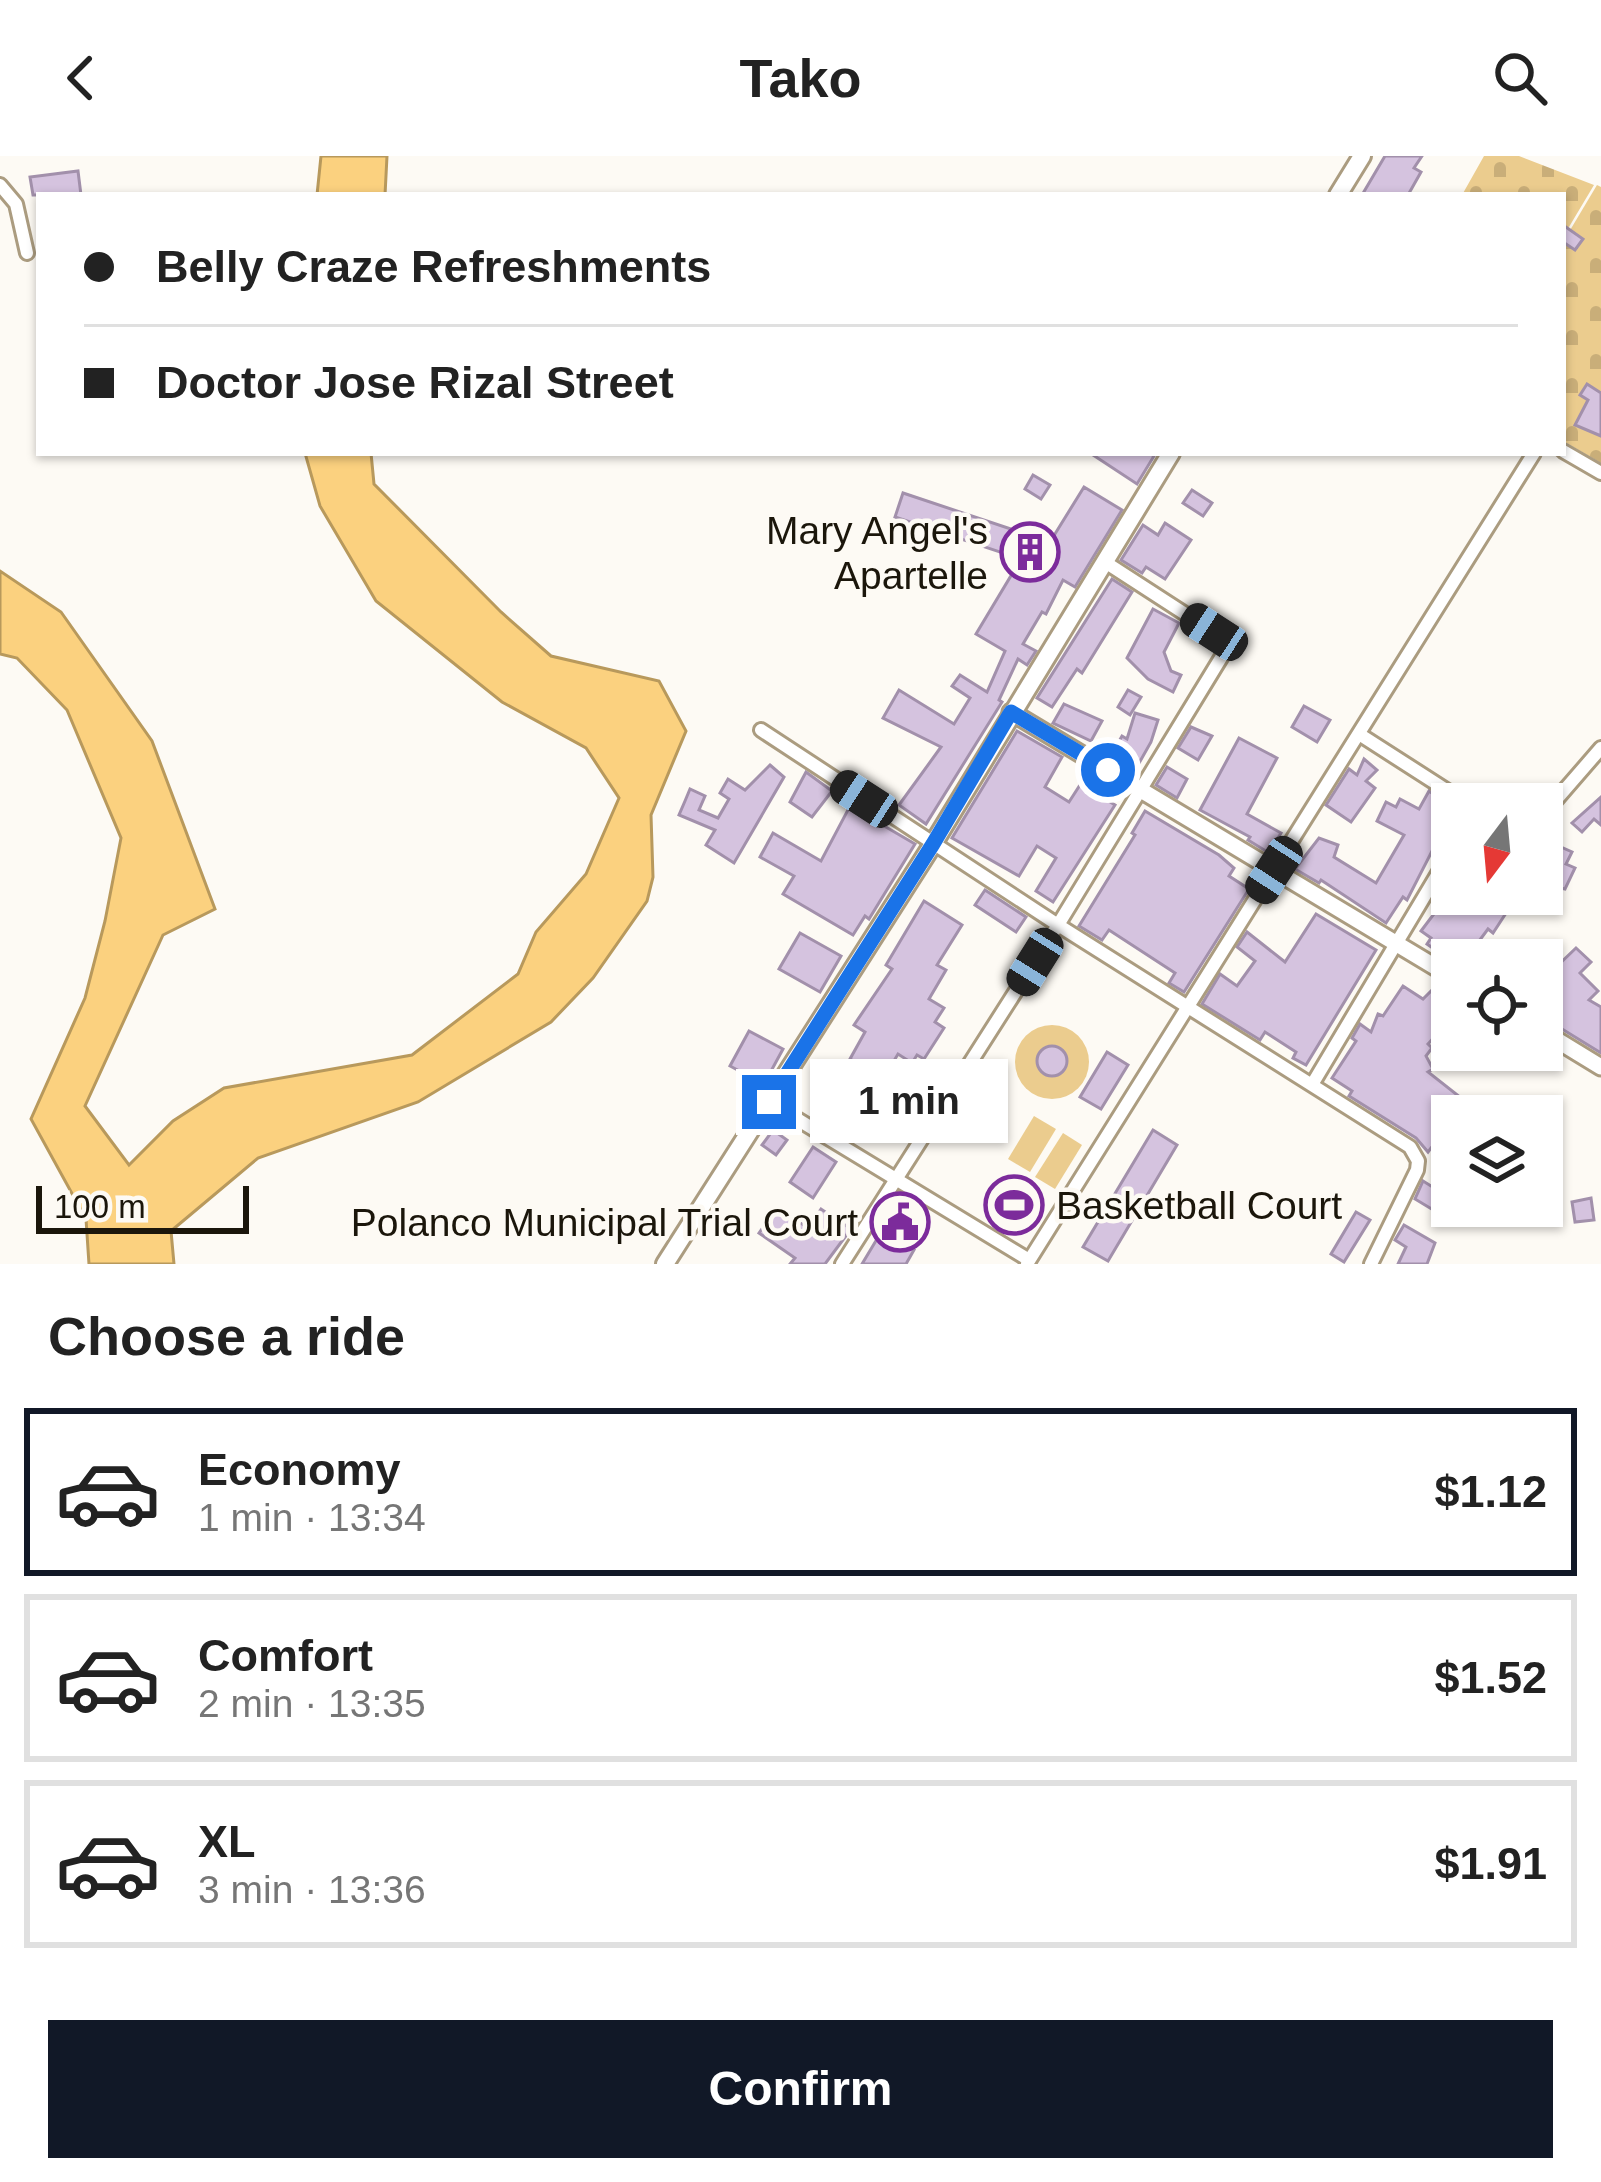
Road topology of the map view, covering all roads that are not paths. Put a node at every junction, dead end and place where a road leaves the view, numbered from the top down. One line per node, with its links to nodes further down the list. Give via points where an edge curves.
1 (1362, 156): 3 (main road)
2 (0, 185): 4 (street, via 16,204)
3 (1340, 192)
4 (27, 254)
5 (1566, 454): 8 (street)
6 (1169, 456): 9 (main road)
7 (1532, 456): 12 (street)
8 (1601, 473)
9 (1105, 562): 10 (main road); 15 (street, via 1230,643)
10 (1011, 712): 15 (street); 17 (main road)
11 (761, 730): 17 (street)
12 (1359, 734): 14 (street); 18 (street)
13 (1601, 748): 16 (street)
14 (1435, 783)
15 (1140, 789): 18 (street); 20 (street)
16 (1563, 792)
17 (933, 844): 20 (street); 27 (main road)
18 (1274, 870): 21 (street); 23 (street)
19 (1431, 885): 21 (street)
20 (1058, 925): 23 (street); 28 (street)
21 (1396, 944): 22 (street); 26 (street)
22 (1431, 965)
23 (1188, 1004): 26 (street); 29 (street)
24 (1563, 1044): 25 (street)
25 (1601, 1067)
26 (1313, 1082): 32 (street, via 1410,1147 1418,1161)
27 (769, 1102): 28 (street); 30 (main road)
28 (896, 1180): 29 (street); 31 (street)
29 (1028, 1262)
30 (665, 1264)
31 (842, 1264)
32 (1371, 1264)

